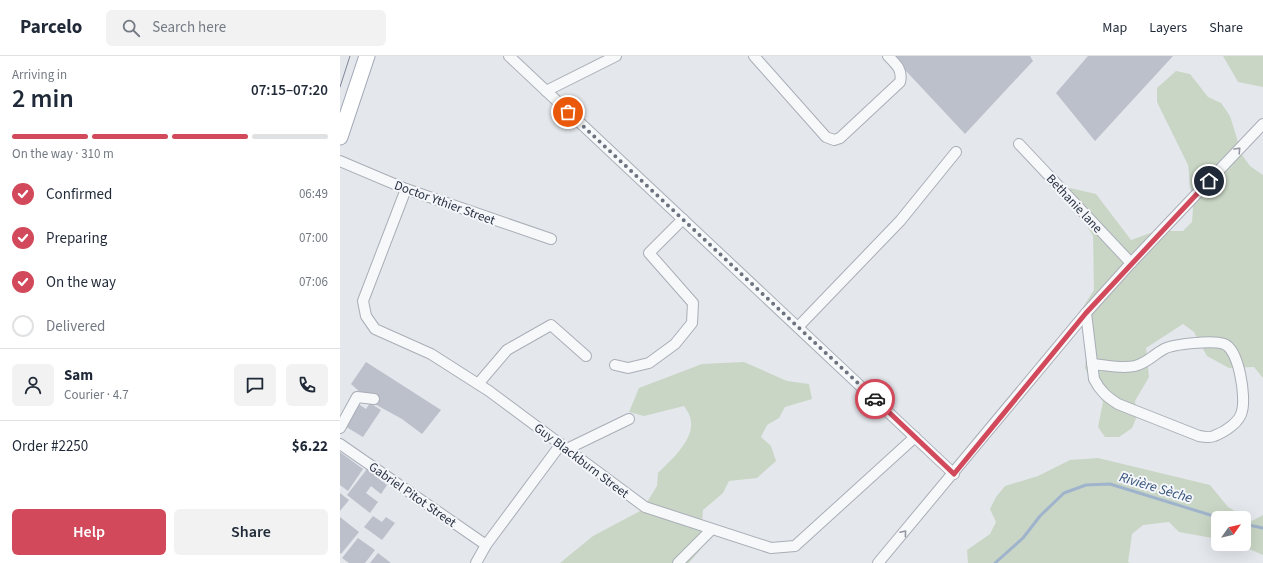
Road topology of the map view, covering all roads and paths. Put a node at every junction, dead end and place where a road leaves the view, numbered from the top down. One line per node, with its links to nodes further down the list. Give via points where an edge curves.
1 (367, 56): 8 (main road)
2 (509, 56): 6 (street)
3 (616, 56): 6 (street)
4 (754, 56): 5 (street, via 826,137 834,140 840,138 900,82 902,75 898,66)
5 (888, 56)
6 (546, 91): 13 (street)
7 (1263, 124): 15 (street, one-way to 7)
8 (340, 137)
9 (1019, 144): 15 (street, Bethanie lane)
10 (956, 152): 17 (street, via 900,222)
11 (340, 160): 12 (street, Doctor Ythier Street)
12 (406, 189): 14 (street, Doctor Ythier Street); 21 (street, Guy Blackburn Street, via 363,301 366,316 375,328 431,354)
13 (683, 219): 17 (street); 20 (street, via 649,253 693,303 692,323 675,344 649,363 628,368)
14 (551, 239)
15 (1131, 263): 16 (street)
16 (1086, 313): 19 (street); 28 (street)
17 (798, 327): 25 (street)
18 (586, 356): 21 (street, via 551,325 507,350)
19 (1092, 364): 19 (street, via 1094,379 1106,397 1199,436 1213,437 1224,431 1236,422 1242,412 1244,399 1236,358 1226,344 1169,347 1133,366)
20 (615, 365)
21 (478, 384): 27 (street, Guy Blackburn Street)
22 (374, 399): 24 (street, via 356,397)
23 (629, 419): 27 (street)
24 (340, 428)
25 (915, 437): 28 (street); 29 (street, Guy Blackburn Street, via 795,546 771,548)
26 (340, 444): 30 (street, Gabriel Pitot Street)
27 (564, 447): 29 (street, Guy Blackburn Street, via 645,507); 30 (street)
28 (954, 474): 33 (street, one-way to 28)
29 (711, 530): 32 (street)
30 (486, 545): 31 (street)
31 (476, 563)
32 (678, 563)
33 (878, 563)

